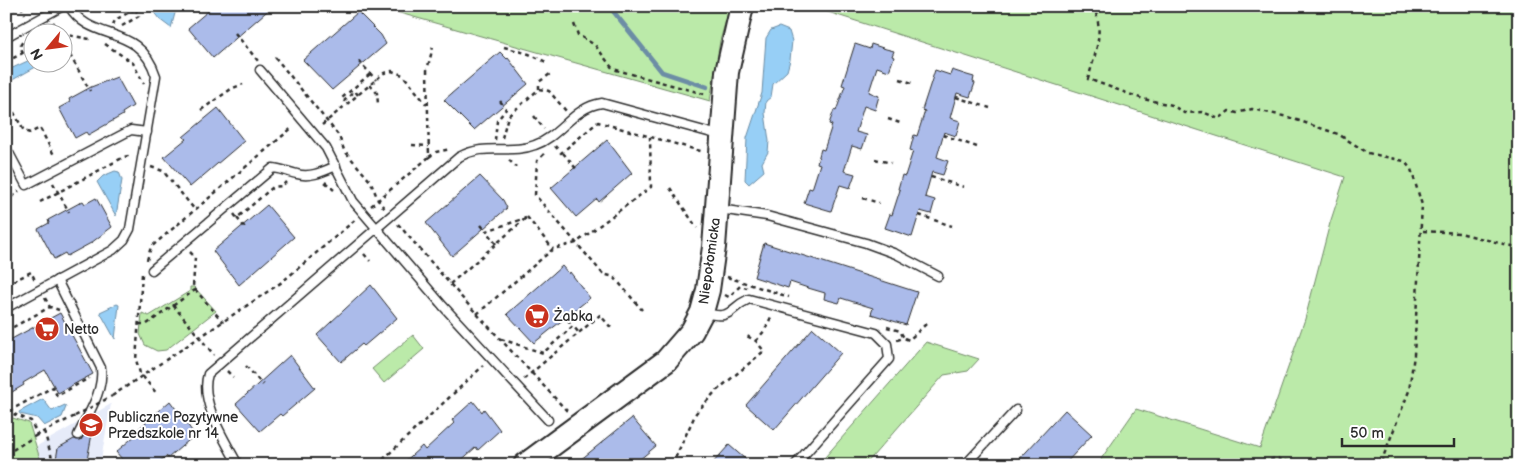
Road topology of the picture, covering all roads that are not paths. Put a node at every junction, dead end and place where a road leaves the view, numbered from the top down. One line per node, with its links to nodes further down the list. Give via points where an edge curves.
1 (63, 6): 4 (lane)
2 (69, 6): 6 (lane, via 82,23 125,38 142,49 152,61 156,76)
3 (742, 6): 7 (main road, Niepołomicka)
4 (6, 37)
5 (262, 68): 9 (lane)
6 (147, 132): 8 (lane, via 131,130 26,185); 14 (lane, via 130,229 124,240 113,250)
7 (717, 135): 10 (main road, Niepołomicka); 11 (lane, via 602,104 587,107 535,145 483,148 460,157)
8 (9, 153)
9 (336, 166): 11 (lane, via 353,201); 12 (lane, via 319,174 304,176 273,168)
10 (717, 208): 13 (lane, via 767,216 866,243); 16 (main road, Niepołomicka, via 708,290)
11 (377, 229): 18 (lane); 20 (lane, via 208,374 206,400)
12 (152, 270)
13 (938, 276)
14 (57, 280): 15 (lane); 19 (lane, via 102,368 100,390)
15 (6, 308)
16 (702, 312): 21 (main road, Niepołomicka, via 692,330 666,360); 22 (lane, via 721,317 749,299 876,333 887,344 889,359)
17 (1016, 410): 23 (lane)
18 (548, 420)
19 (78, 435)
20 (238, 465)
21 (525, 465)
22 (796, 465)
23 (965, 465)

